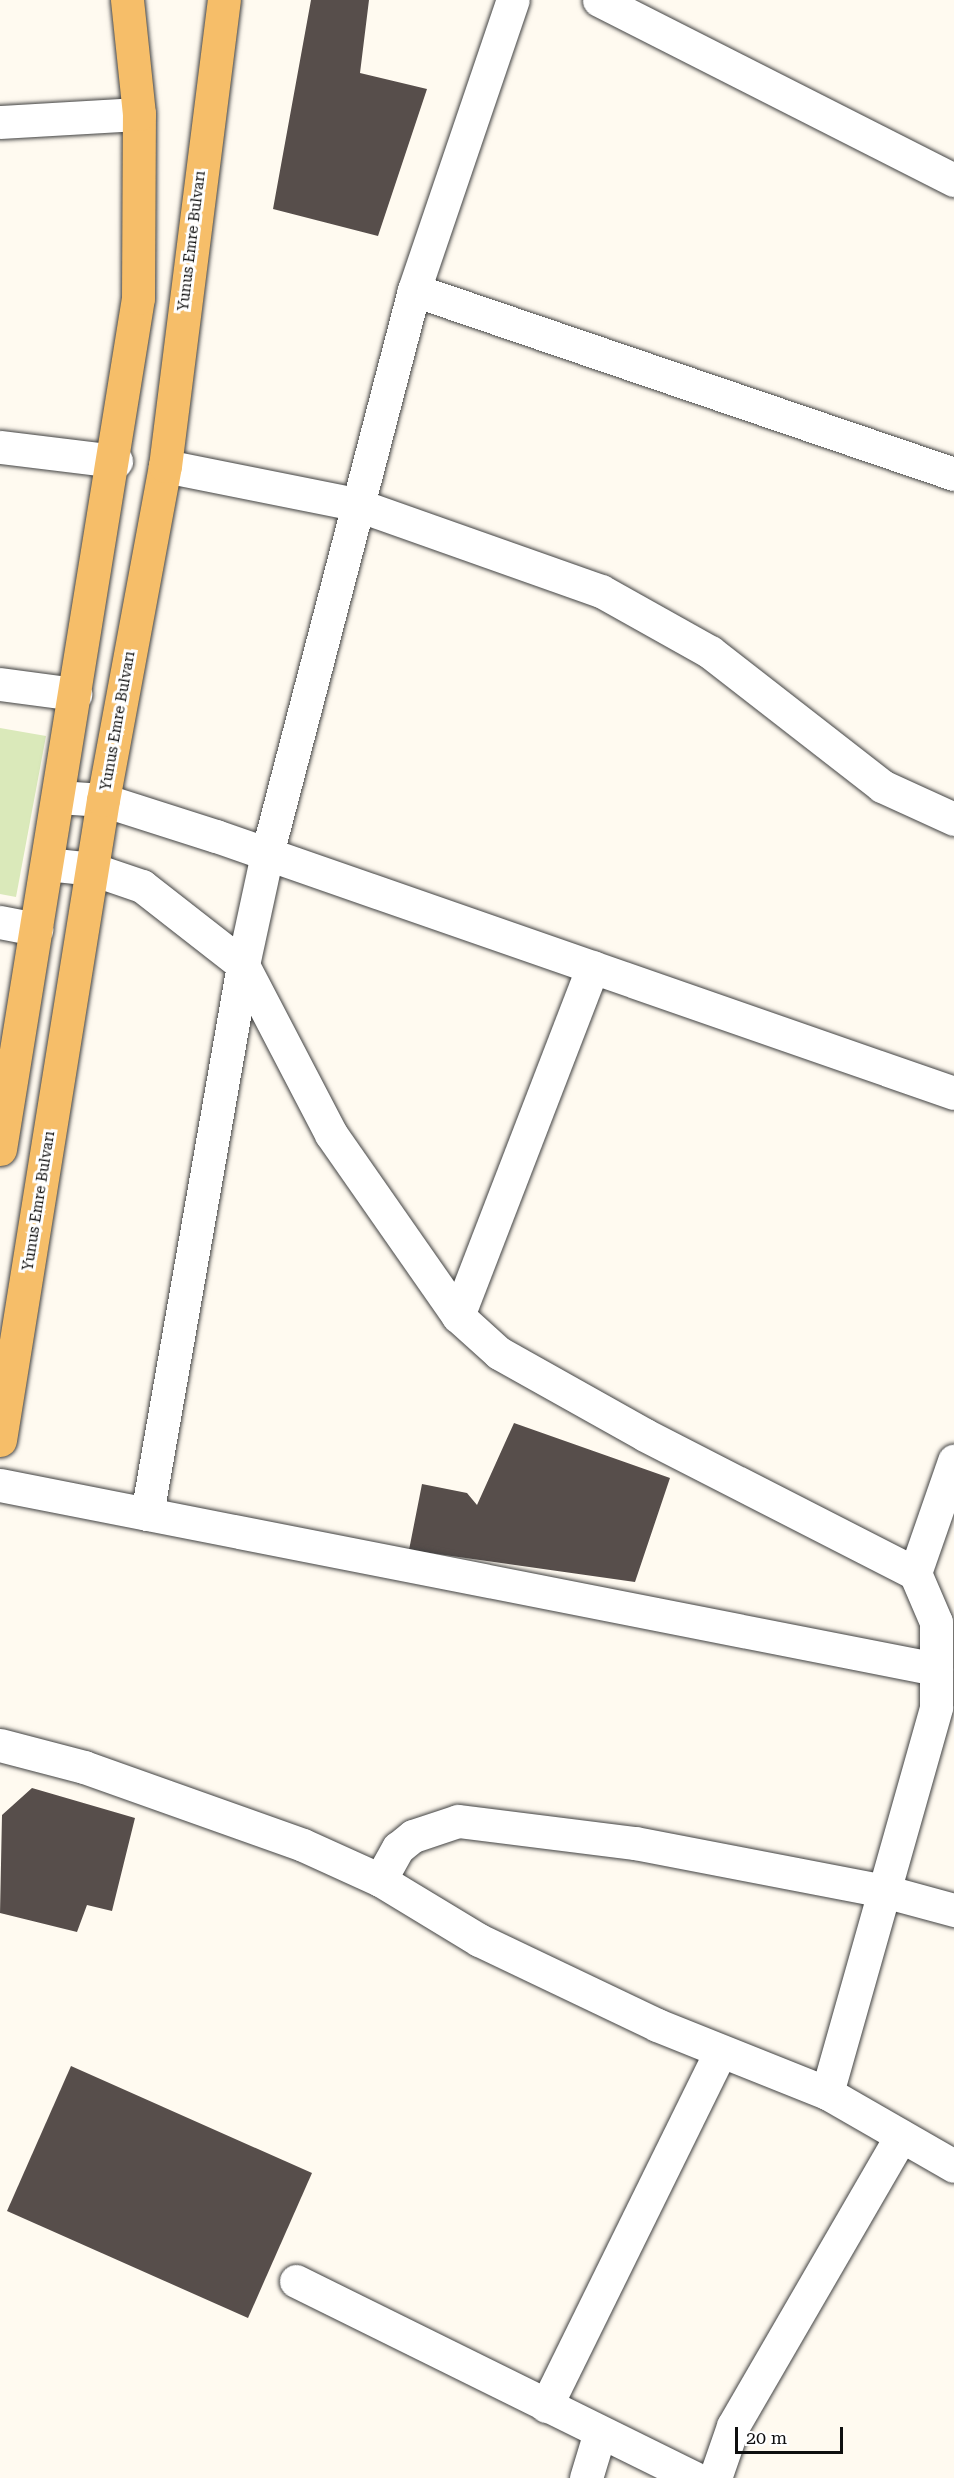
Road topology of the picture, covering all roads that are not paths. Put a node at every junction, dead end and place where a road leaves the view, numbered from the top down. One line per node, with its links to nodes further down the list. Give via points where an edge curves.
1 (127, 0): 5 (main road)
2 (224, 0): 11 (main road, Yunus Emre Bulvarı)
3 (513, 0): 8 (street)
4 (599, 0): 7 (street)
5 (139, 114): 6 (street); 10 (main road, via 138,298)
6 (0, 122)
7 (954, 180)
8 (414, 290): 12 (street); 13 (street)
9 (0, 447): 10 (street)
10 (116, 461): 15 (main road)
11 (165, 466): 13 (street); 17 (main road, Yunus Emre Bulvarı)
12 (954, 474)
13 (355, 504): 18 (street, via 601,591 710,652 882,786); 19 (street)
14 (0, 684): 15 (street)
15 (75, 694): 16 (main road)
16 (58, 797): 17 (street); 20 (main road)
17 (104, 800): 19 (street); 21 (main road, Yunus Emre Bulvarı)
18 (954, 819)
19 (267, 854): 24 (street); 25 (street)
20 (47, 864): 21 (street); 23 (main road)
21 (92, 869): 24 (street, via 142,885); 29 (main road, Yunus Emre Bulvarı)
22 (0, 922): 23 (street)
23 (36, 929): 27 (main road)
24 (243, 965): 28 (street, via 332,1134); 32 (street)
25 (593, 967): 26 (street); 28 (street)
26 (954, 1093)
27 (0, 1149)
28 (458, 1316): 33 (street, via 520,1365)
29 (0, 1440)
30 (954, 1461): 33 (street)
31 (0, 1485): 32 (street)
32 (147, 1514): 35 (street)
33 (915, 1573): 34 (street)
34 (945, 1622): 35 (street)
35 (936, 1669): 38 (street, via 936,1707)
36 (0, 1745): 37 (street, via 117,1779 303,1845)
37 (380, 1880): 38 (street, via 398,1848 413,1836 458,1821 635,1843); 40 (street, via 479,1940)
38 (884, 1891): 39 (street); 41 (street)
39 (954, 1910)
40 (720, 2052): 41 (street); 45 (street)
41 (827, 2093): 42 (street)
42 (901, 2136): 43 (street); 49 (street, via 733,2426)
43 (954, 2166)
44 (296, 2281): 45 (street)
45 (546, 2406): 46 (street)
46 (600, 2432): 47 (street); 48 (street)
47 (586, 2478)
48 (694, 2478)
49 (716, 2478)

